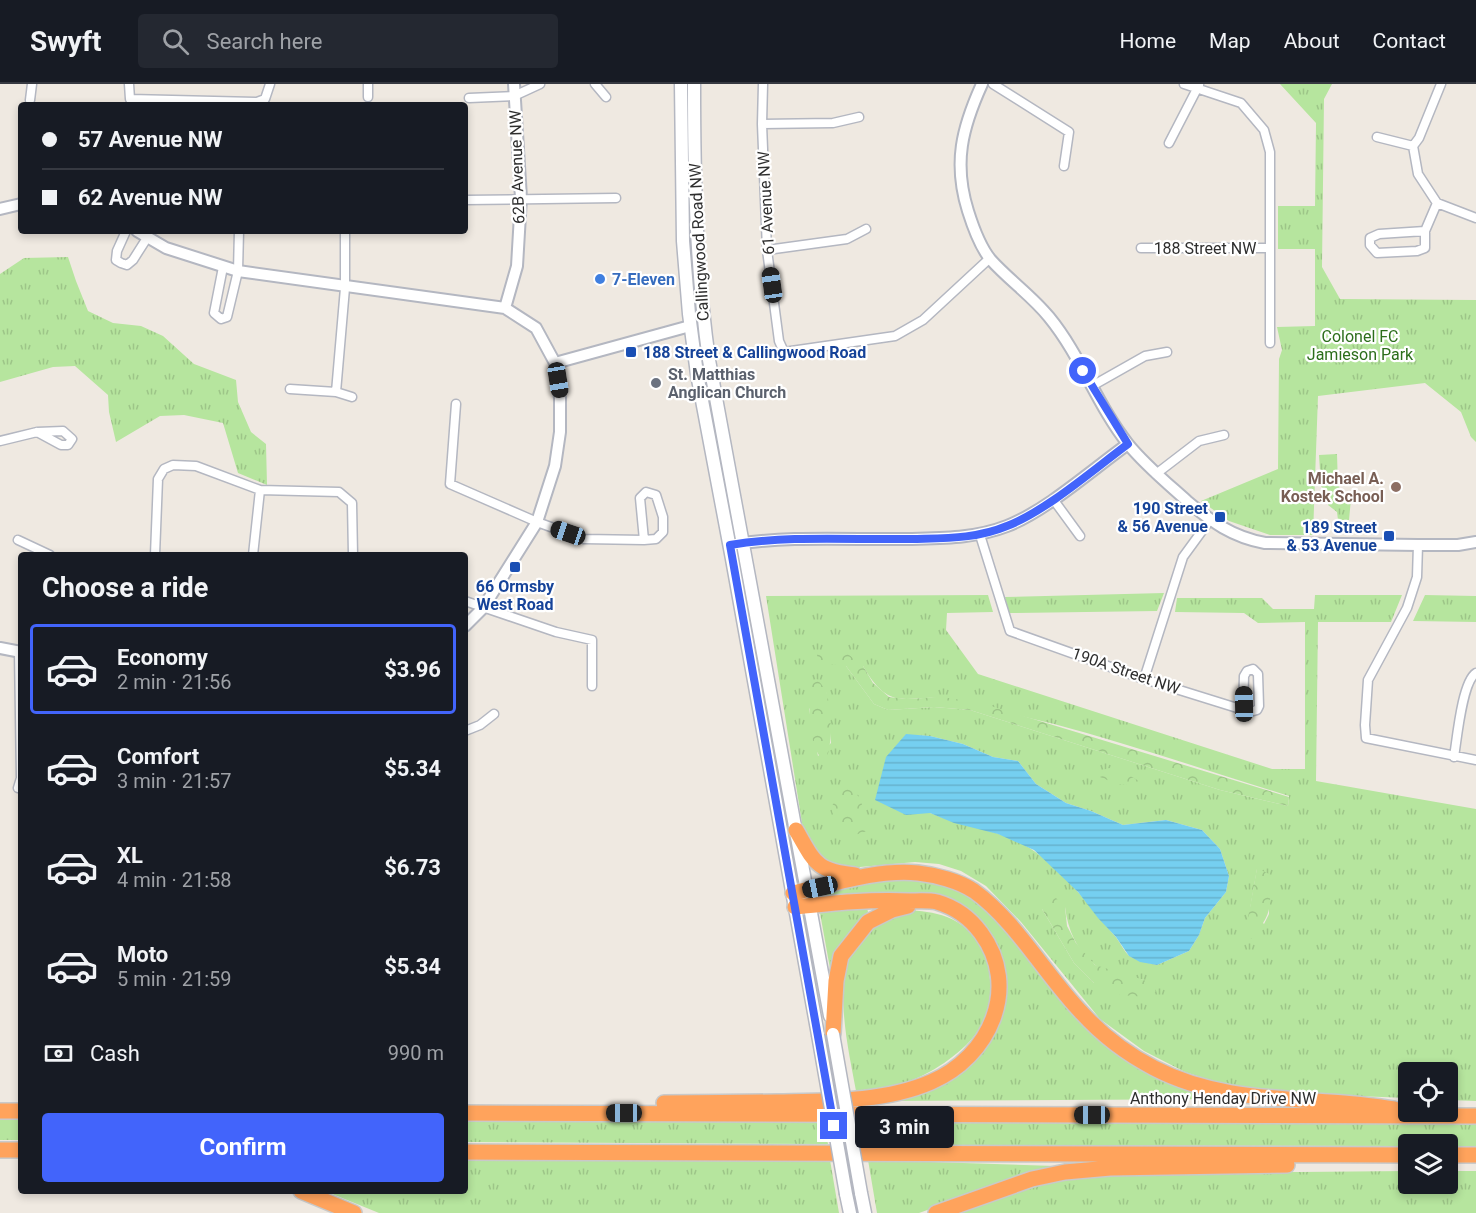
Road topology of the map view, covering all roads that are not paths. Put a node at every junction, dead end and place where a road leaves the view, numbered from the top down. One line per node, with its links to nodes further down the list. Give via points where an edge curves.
1 (32, 84): 20 (street)
2 (129, 84): 3 (street, via 130,99 257,102 265,99)
3 (270, 84)
4 (368, 84): 17 (street)
5 (514, 84): 16 (street, 62B Avenue NW)
6 (540, 84): 16 (street)
7 (595, 84): 18 (street)
8 (681, 84): 50 (main road, Callingwood Road NW, via 681,200)
9 (694, 84): 49 (main road, Callingwood Road NW, via 694,192)
10 (763, 84): 22 (street, 61 Avenue NW)
11 (982, 84): 44 (street, via 968,114 960,174 967,210)
12 (993, 84): 26 (street, via 1069,132)
13 (1184, 84): 15 (street)
14 (1441, 84): 25 (street)
15 (1198, 86): 24 (street); 42 (street, via 1241,103 1264,130 1270,152)
16 (514, 96): 19 (street, 62B Avenue NW); 27 (street, 62B Avenue NW)
17 (368, 97)
18 (606, 97)
19 (469, 98)
20 (30, 100)
21 (859, 117): 22 (street, via 833,123)
22 (762, 124): 43 (street, 61 Avenue NW)
23 (1377, 137): 25 (street)
24 (1169, 143)
25 (1413, 146): 30 (street, via 1418,174)
26 (1064, 166)
27 (521, 198): 28 (street); 29 (street); 48 (street, 62B Avenue NW, via 517,266)
28 (616, 198)
29 (468, 200)
30 (1437, 203): 33 (street); 35 (street)
31 (18, 205): 32 (street)
32 (0, 209)
33 (1476, 218)
34 (866, 229): 43 (street, via 847,239)
35 (1425, 231): 35 (street, via 1378,234 1370,238 1370,245 1377,253 1418,251 1425,248)
36 (125, 234): 40 (street, via 116,260 127,265)
37 (142, 234): 40 (street)
38 (239, 234): 46 (street)
39 (345, 234): 47 (street)
40 (147, 237): 45 (street, via 166,248)
41 (1141, 248): 42 (street, 188 Street NW)
42 (1269, 248): 51 (street)
43 (767, 250): 44 (street, 61 Avenue NW, via 784,352 895,336 923,320)
44 (990, 258): 54 (street, via 1049,316)
45 (223, 267): 46 (street); 46 (street, via 214,313 221,319 227,317)
46 (238, 272): 47 (street)
47 (345, 288): 48 (street); 56 (street)
48 (505, 308): 53 (street, via 536,328)
49 (704, 324): 50 (street); 73 (main road, Callingwood Road NW)
50 (690, 326): 53 (street); 74 (main road, Callingwood Road NW)
51 (1270, 344)
52 (1167, 352): 54 (street, via 1145,356)
53 (555, 363): 67 (street, via 560,432 555,466)
54 (1092, 386): 62 (street)
55 (290, 389): 56 (street)
56 (336, 392): 57 (street)
57 (352, 397)
58 (456, 404): 67 (street, via 450,484)
59 (37, 432): 61 (street)
60 (1224, 435): 63 (street, via 1199,441)
61 (0, 441)
62 (1128, 444): 63 (street); 65 (street)
63 (1156, 474): 66 (street)
64 (260, 490): 77 (street, via 196,466 173,465 164,469 158,478); 78 (street); 79 (street, via 339,492 352,502)
65 (1053, 499): 68 (street, via 1008,526); 69 (street)
66 (1210, 520): 75 (street, via 1245,539 1265,543); 86 (street, via 1183,557)
67 (537, 522): 71 (street, via 584,538); 81 (street)
68 (980, 535): 73 (street, via 873,540 780,538); 86 (street, 190A Street NW, via 1010,631)
69 (1080, 536)
70 (18, 540): 76 (street)
71 (644, 540): 71 (street, via 656,539 663,532 656,495 646,492 640,498)
72 (1476, 542): 75 (street)
73 (743, 543): 74 (street); 93 (main road, Callingwood Road NW)
74 (730, 545): 95 (main road, Callingwood Road NW)
75 (1418, 545): 91 (street, via 1417,577 1407,608 1368,680 1366,738)
76 (44, 552)
77 (155, 552)
78 (253, 552)
79 (353, 552)
80 (468, 602): 81 (street)
81 (483, 608): 82 (street); 87 (street, via 592,640)
82 (468, 623)
83 (0, 648): 84 (street)
84 (18, 652)
85 (1476, 673): 91 (street, via 1466,690)
86 (1144, 678): 88 (street, 190A Street NW)
87 (592, 687)
88 (1243, 709): 88 (street, via 1250,712 1258,708 1258,674 1252,669 1244,676)
89 (494, 714): 90 (street)
90 (468, 730)
91 (1454, 757): 92 (street)
92 (1476, 760)
93 (796, 830): 94 (highway, via 817,864 832,873); 95 (main road, Callingwood Road NW)
94 (864, 876): 95 (highway); 98 (highway, via 920,873 972,890 1000,914 1101,1033 1155,1068 1226,1093)
95 (802, 899): 96 (highway); 97 (main road, Callingwood Road NW)
96 (935, 902): 97 (highway, via 892,910 868,922 856,936 841,956); 102 (highway, via 954,909 974,924 998,965 1000,994 995,1015 983,1038 953,1070 908,1090 861,1098 650,1103)
97 (826, 1034): 115 (main road, bridge); 116 (main road, Callingwood Road NW, bridge)
98 (1398, 1109)
99 (0, 1111): 100 (highway)
100 (18, 1112)
101 (468, 1113): 102 (highway, Anthony Henday Drive NW)
102 (583, 1113): 103 (highway, Anthony Henday Drive NW)
103 (1398, 1116)
104 (1458, 1116): 105 (highway, Anthony Henday Drive NW)
105 (1476, 1116)
106 (2, 1150): 107 (highway)
107 (18, 1152)
108 (468, 1152): 109 (highway)
109 (1379, 1155): 110 (highway); 117 (highway, via 1312,1164 1065,1172 1032,1179)
110 (1398, 1155)
111 (1458, 1155): 112 (highway)
112 (1476, 1155)
113 (308, 1194): 114 (highway)
114 (354, 1213)
115 (850, 1213)
116 (865, 1213)
117 (936, 1213)

